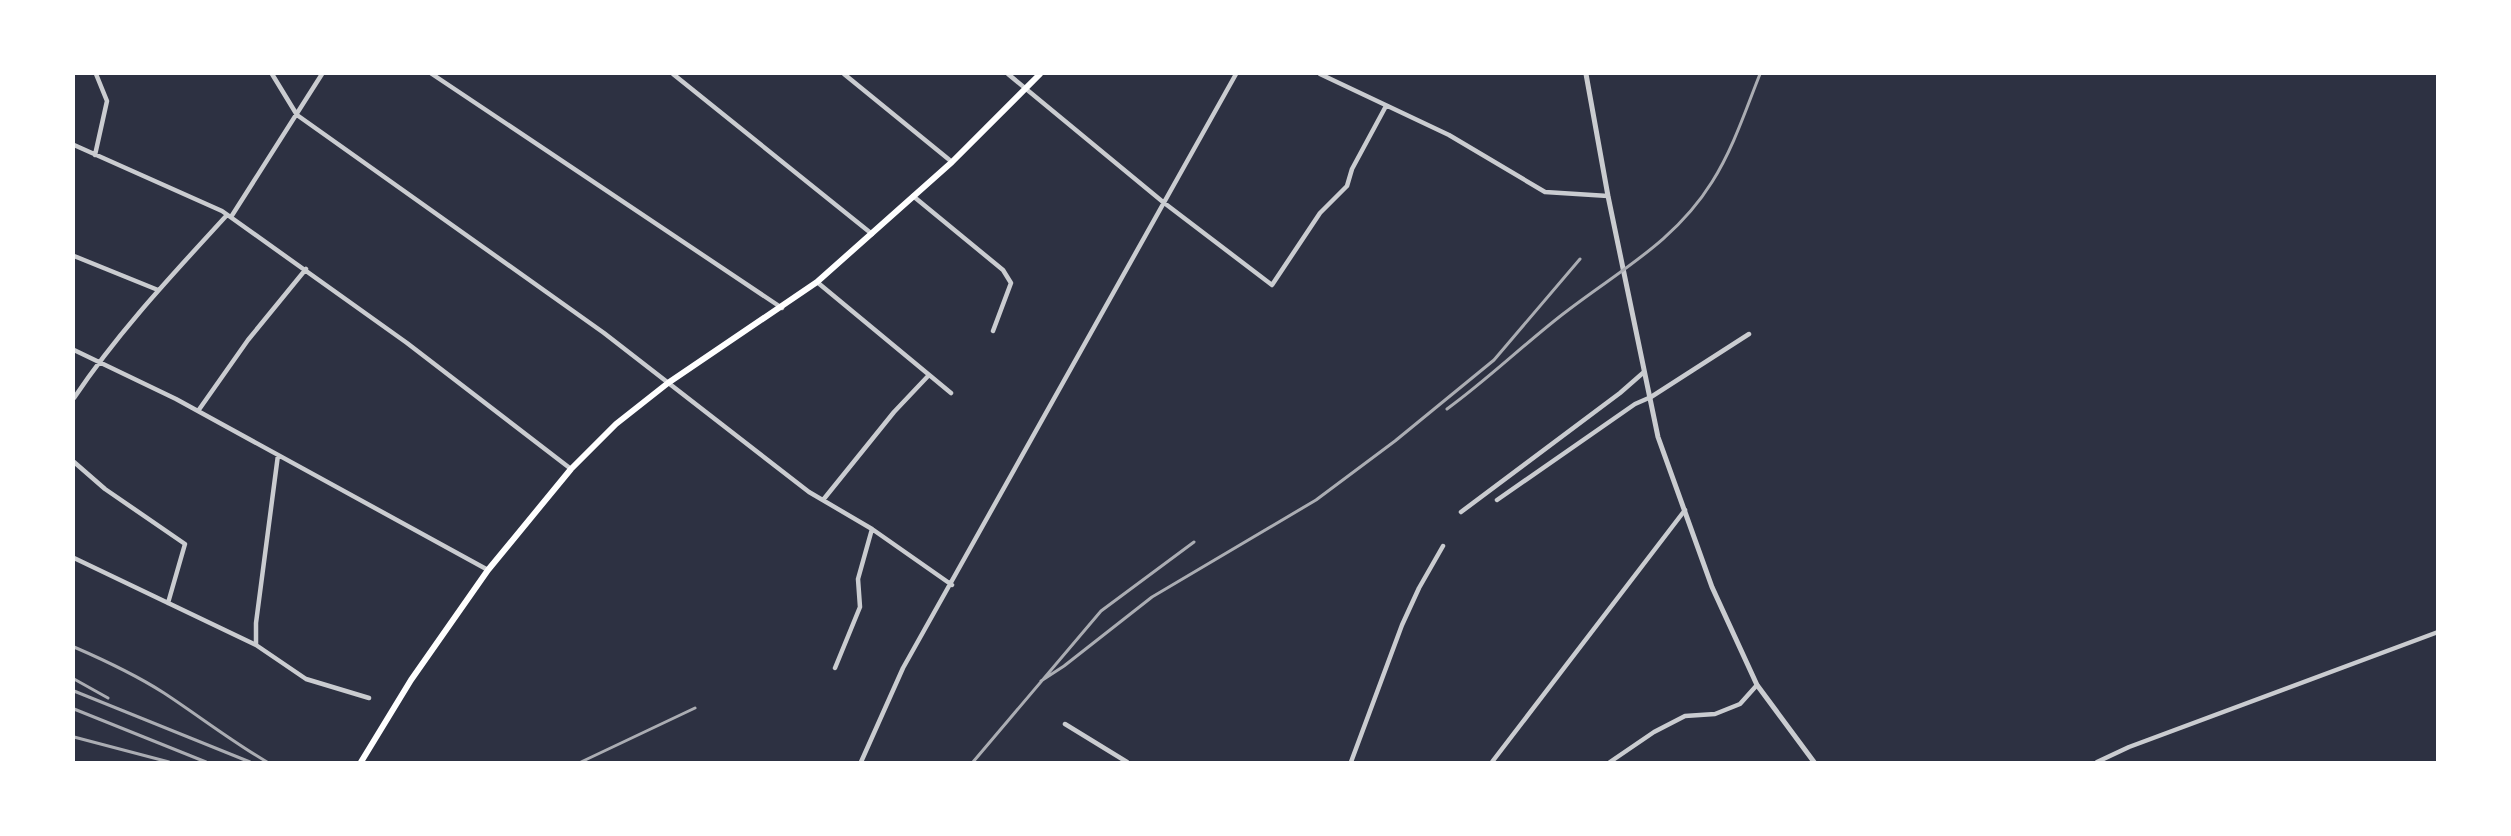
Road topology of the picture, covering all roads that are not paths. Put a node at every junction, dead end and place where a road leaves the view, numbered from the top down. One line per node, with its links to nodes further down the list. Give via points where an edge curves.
1 (96, 74): 16 (street, via 107,102)
2 (272, 74): 14 (street)
3 (322, 74): 14 (street)
4 (432, 74): 27 (street)
5 (673, 74): 22 (street)
6 (844, 74): 17 (street)
7 (1008, 74): 12 (street)
8 (1040, 74): 12 (main road)
9 (1236, 74): 20 (street)
10 (1320, 74): 13 (street)
11 (1586, 74): 19 (street)
12 (1026, 87): 17 (main road); 20 (street)
13 (1386, 106): 19 (street, via 1449,135 1545,192); 20 (street, via 1347,186 1320,213 1272,285)
14 (297, 115): 21 (street); 34 (street, via 595,326)
15 (74, 145): 16 (street)
16 (95, 154): 21 (street)
17 (952, 162): 18 (main road)
18 (913, 196): 22 (main road); 28 (street, via 1003,270 1011,283)
19 (1608, 196): 32 (street)
20 (1162, 202): 50 (street)
21 (229, 216): 24 (street); 26 (street)
22 (872, 234): 25 (main road)
23 (74, 256): 26 (street)
24 (306, 269): 38 (street, via 248,340); 41 (street)
25 (817, 282): 27 (main road); 33 (street)
26 (158, 290): 31 (street)
27 (782, 308): 34 (main road)
28 (993, 331)
29 (1749, 334): 36 (street)
30 (74, 350): 31 (street)
31 (98, 362): 37 (street); 38 (street)
32 (1644, 372): 36 (street); 45 (street)
33 (929, 375): 35 (street); 42 (street)
34 (668, 383): 41 (main road, via 616,424); 42 (street)
35 (951, 393)
36 (1651, 397): 43 (street, via 1635,404); 44 (street, via 1658,437)
37 (74, 398)
38 (198, 411): 39 (street)
39 (278, 455): 49 (street); 53 (street)
40 (74, 462): 51 (street, via 105,489 185,544)
41 (572, 469): 49 (main road)
42 (822, 500): 46 (street)
43 (1497, 500)
44 (1686, 508): 55 (street, via 1712,587); 62 (street)
45 (1461, 512)
46 (872, 529): 50 (street); 54 (street, via 858,579 860,607)
47 (1443, 546): 61 (street, via 1402,625)
48 (74, 558): 51 (street)
49 (488, 570): 58 (main road, via 411,680)
50 (952, 585): 59 (street, via 903,668)
51 (168, 603): 53 (street)
52 (2438, 632): 65 (street)
53 (256, 645): 56 (street, via 306,679)
54 (835, 668)
55 (1757, 685): 63 (street, via 1740,704 1715,714 1685,716); 64 (street)
56 (369, 698)
57 (1065, 724): 60 (street)
58 (361, 762)
59 (861, 762)
60 (1127, 762)
61 (1351, 762)
62 (1492, 762)
63 (1611, 762)
64 (1814, 762)
65 (2097, 762)

